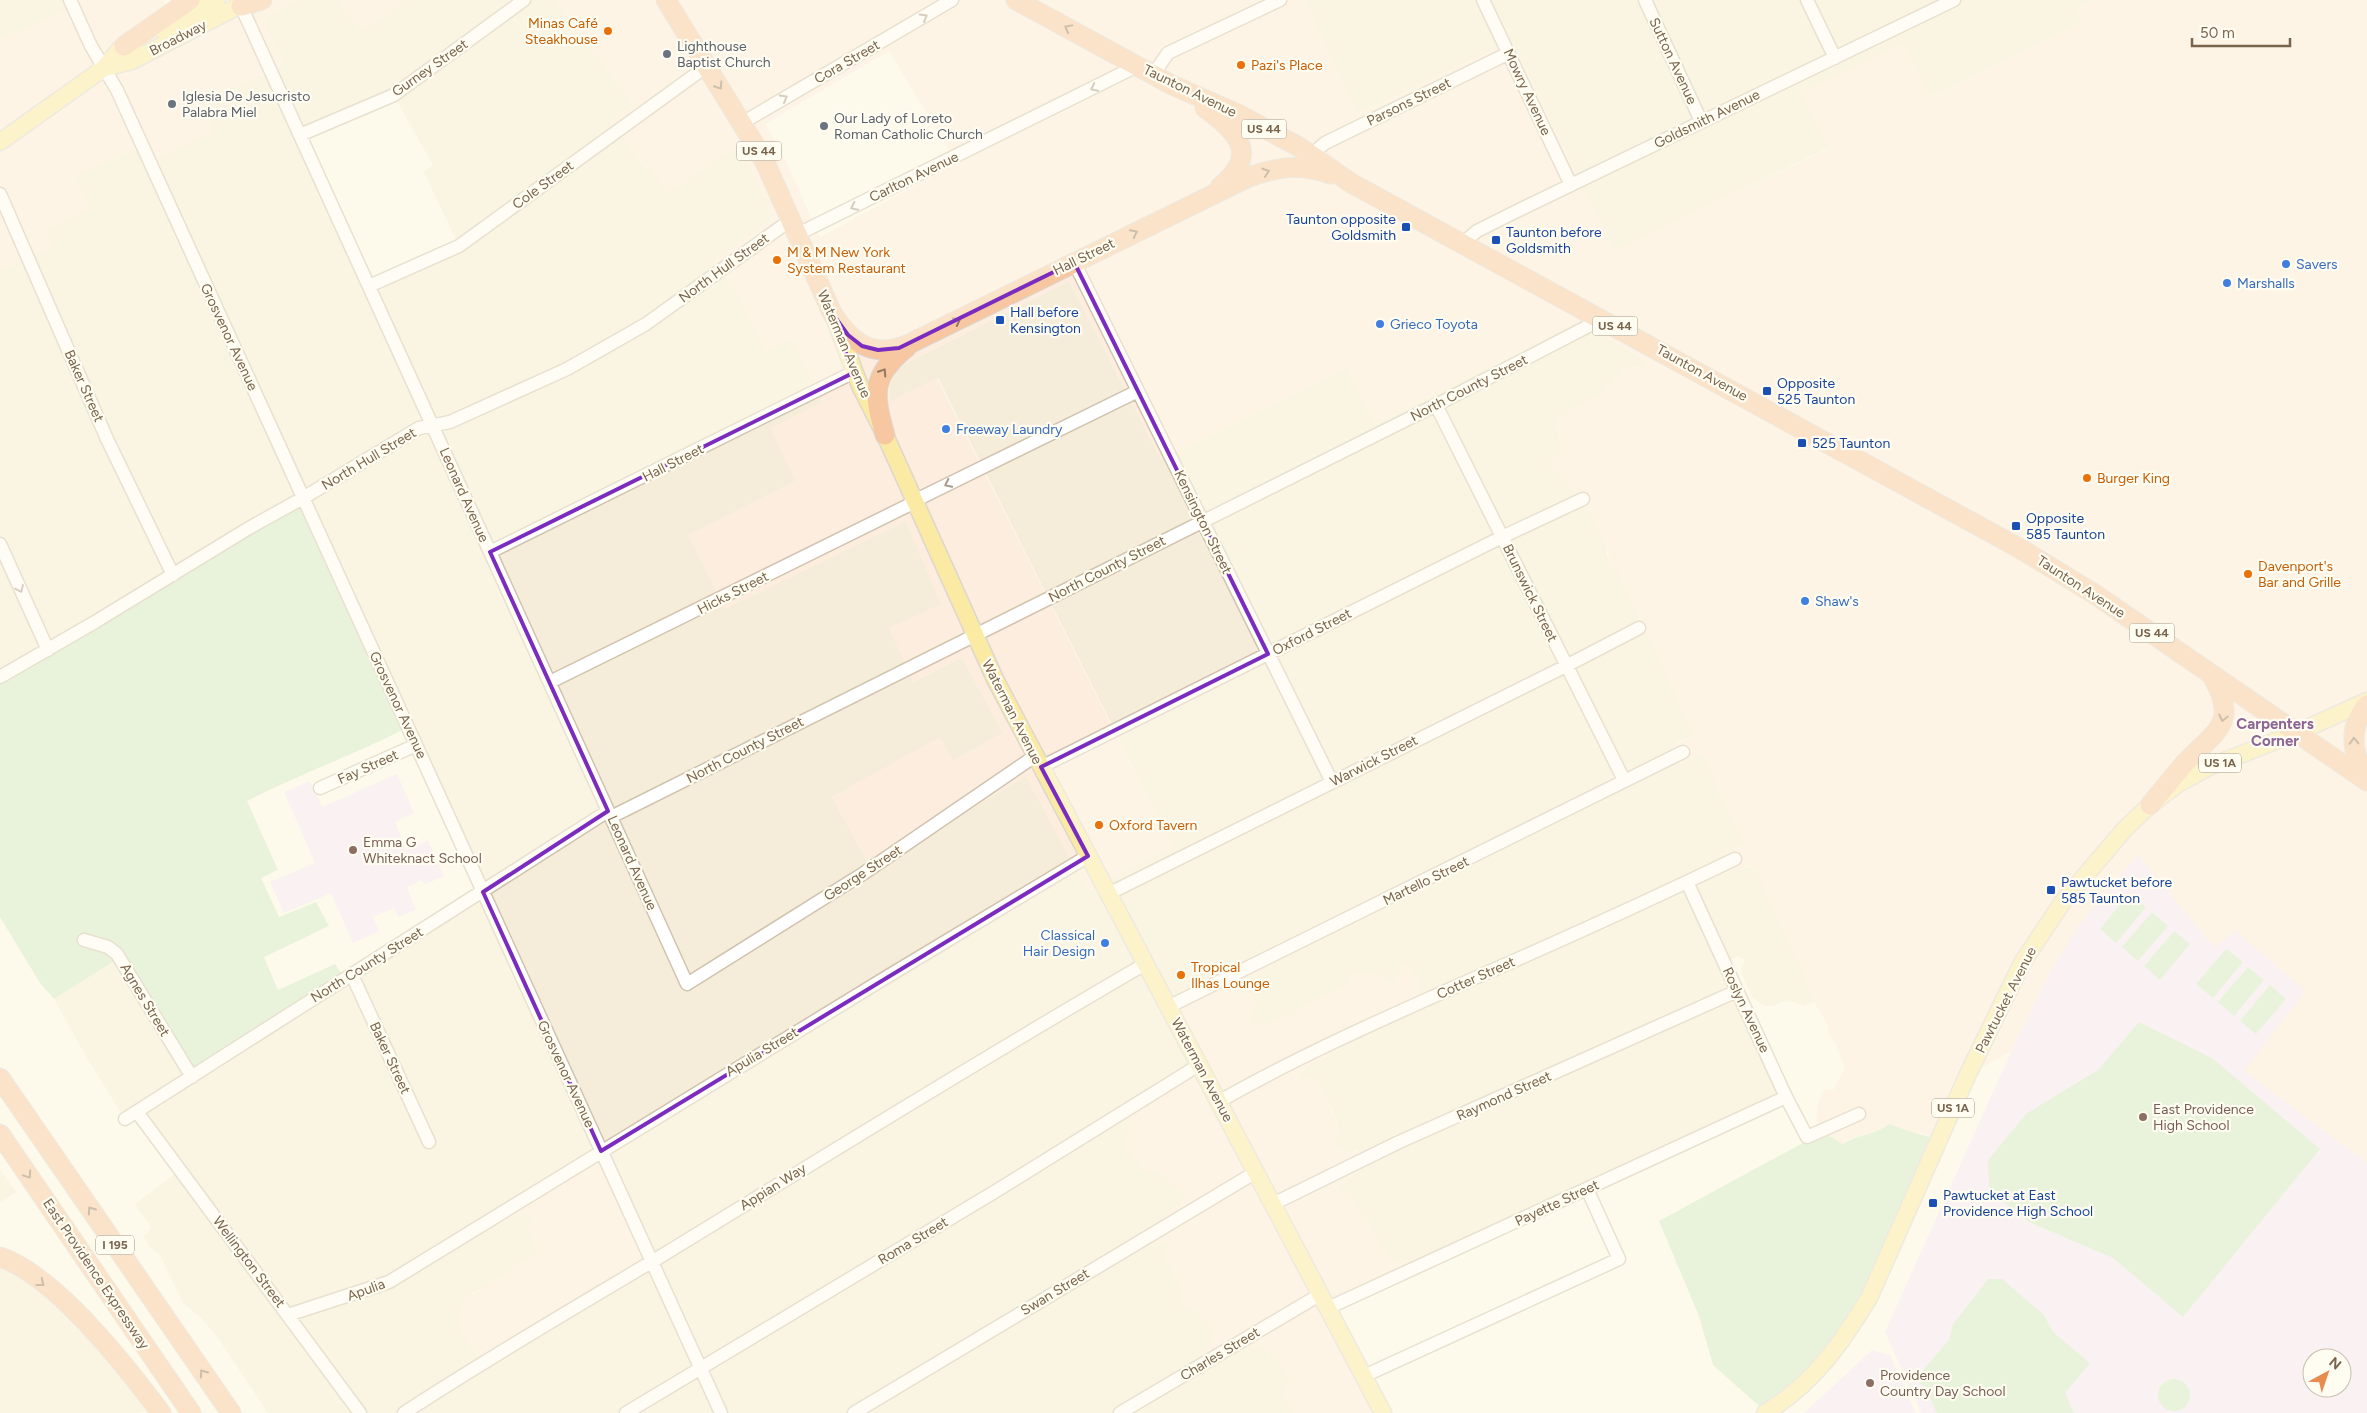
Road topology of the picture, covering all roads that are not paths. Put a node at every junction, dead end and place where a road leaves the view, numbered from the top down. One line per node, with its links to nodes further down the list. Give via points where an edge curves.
1 (70, 0): 19 (street, Grosvenor Avenue)
2 (190, 0): 15 (highway)
3 (217, 0): 15 (main road, Broadway)
4 (262, 0): 14 (highway)
5 (524, 0): 24 (street, Gurney Street, via 394,95)
6 (666, 0): 18 (highway, Waterman Avenue / US 44)
7 (952, 0): 23 (street, Cora Street, one-way to 7)
8 (1016, 0): 20 (highway, Taunton Avenue / US 44, one-way to 8)
9 (1280, 0): 20 (street, via 1168,53)
10 (1484, 0): 16 (street, Mowry Avenue)
11 (1645, 0): 22 (street, Sutton Avenue)
12 (1807, 0): 17 (street)
13 (1954, 0): 17 (street, Goldsmith Avenue)
14 (246, 3): 19 (main road, Broadway, via 132,61); 24 (street, Leonard Avenue)
15 (124, 46): 19 (main road, Broadway)
16 (1509, 54): 26 (street, Parsons Street, via 1325,143); 28 (street, Mowry Avenue)
17 (1835, 58): 22 (street, Goldsmith Avenue)
18 (707, 66): 23 (highway, Waterman Avenue / US 44, one-way to 23); 34 (street, Cole Street, via 466,242)
19 (104, 68): 25 (main road, Broadway); 43 (street, Grosvenor Avenue)
20 (1145, 70): 21 (highway, Taunton Avenue / US 44); 31 (street, Carlton Avenue, one-way to 31)
21 (1172, 85): 26 (highway, Taunton Avenue / US 44, via 1238,114); 30 (highway, via 1226,123 1240,141 1242,155 1238,167 1229,179)
22 (1702, 121): 28 (street, Goldsmith Avenue)
23 (742, 123): 31 (highway, Waterman Avenue / US 44, via 772,176)
24 (300, 135): 34 (street, Leonard Avenue)
25 (0, 142)
26 (1311, 155): 27 (highway, Taunton Avenue / US 44)
27 (1351, 182): 30 (highway, Hall Street / US 44, one-way to 27, via 1256,175 1289,166 1315,169); 32 (highway, Taunton Avenue / US 44)
28 (1571, 185): 32 (street, Goldsmith Avenue, via 1480,229)
29 (0, 194): 50 (street, Baker Street, via 107,439)
30 (1204, 197): 33 (highway, Hall Street / US 44, one-way to 30)
31 (795, 227): 35 (highway, Waterman Avenue / US 44); 41 (street, North Hull Street, via 646,324 567,369 450,422)
32 (1463, 244): 36 (highway, Taunton Avenue / US 44)
33 (1074, 262): 37 (highway, Hall Street / US 44, one-way to 33); 39 (street, Kensington Street)
34 (369, 286): 41 (street, Leonard Avenue)
35 (832, 313): 37 (highway, Hall Street / US 44, via 848,335 866,348 888,350); 38 (main road, Waterman Avenue)
36 (1602, 319): 40 (street, North County Street); 56 (highway, Taunton Avenue / US 44, via 2038,559)
37 (913, 342): 42 (highway, one-way to 37, via 877,403 877,385 886,366)
38 (854, 372): 42 (main road, Waterman Avenue); 49 (street, Hall Street)
39 (1138, 391): 45 (street, Hicks Street, one-way to 45); 46 (street, Kensington Street)
40 (1436, 405): 46 (street, North County Street); 47 (street, Brunswick Street)
41 (433, 426): 43 (street, North Hull Street, via 419,428); 49 (street, Leonard Avenue)
42 (885, 435): 45 (main road, Waterman Avenue)
43 (303, 498): 50 (street, North Hull Street); 62 (street, Grosvenor Avenue)
44 (1583, 499): 47 (street, Oxford Street)
45 (915, 501): 52 (main road, Waterman Avenue); 58 (street, Hicks Street)
46 (1202, 522): 52 (street, North County Street); 54 (street, Kensington Street)
47 (1502, 536): 54 (street, Oxford Street); 55 (street, Brunswick Street)
48 (0, 544): 53 (street, one-way to 53)
49 (490, 552): 58 (street, Leonard Avenue)
50 (172, 575): 53 (street, North Hull Street)
51 (1638, 628): 55 (street, Warwick Street)
52 (974, 636): 64 (main road, Waterman Avenue); 71 (street, North County Street)
53 (48, 650): 57 (street, North Hull Street)
54 (1268, 654): 64 (street, Oxford Street); 68 (street, Kensington Street)
55 (1566, 666): 66 (street, Brunswick Street); 68 (street, Warwick Street)
56 (2210, 673): 61 (highway, Taunton Avenue / US 44); 70 (highway, one-way to 70, via 2223,700 2222,724)
57 (0, 677)
58 (550, 682): 71 (street, Leonard Avenue)
59 (2367, 701): 61 (main road, Pawtucket Avenue / US 1A)
60 (2367, 705): 65 (highway, one-way to 60, via 2354,752 2353,742 2356,725)
61 (2296, 733): 67 (highway, Taunton Avenue / US 44); 70 (main road, Pawtucket Avenue / US 1A, via 2209,767)
62 (416, 745): 69 (street, Fay Street); 75 (street, Grosvenor Avenue)
63 (1683, 752): 66 (street, Martello Street)
64 (1038, 761): 72 (main road, Waterman Avenue); 80 (street, George Street)
65 (2367, 777)
66 (1624, 780): 82 (street, Martello Street)
67 (2367, 781)
68 (1332, 782): 76 (street, Warwick Street)
69 (320, 788)
70 (2150, 805): 114 (main road, Pawtucket Avenue / US 1A, via 2062,903 2022,963 1968,1074 1869,1298 1842,1342 1802,1386)
71 (610, 814): 75 (street, North County Street); 80 (street, Leonard Avenue)
72 (1088, 856): 76 (main road, Waterman Avenue); 93 (street, Apulia Street)
73 (1735, 859): 74 (street, Cotter Street)
74 (1687, 882): 81 (street, Roslyn Avenue); 87 (street, Cotter Street, via 1367,1026 1274,1070)
75 (483, 892): 79 (street, North County Street); 93 (street, Grosvenor Avenue)
76 (1108, 894): 78 (main road, Waterman Avenue)
77 (84, 940): 84 (street, Agnes Street, via 108,947 117,954)
78 (1145, 964): 82 (main road, Waterman Avenue); 99 (street, Appian Way, via 893,1112)
79 (352, 975): 84 (street, North County Street); 92 (street, Baker Street)
80 (687, 984)
81 (1736, 990): 86 (street, Roslyn Avenue); 96 (street, Raymond Street, via 1397,1143)
82 (1168, 1008): 83 (main road, Waterman Avenue)
83 (1199, 1065): 87 (main road, Waterman Avenue); 102 (street, Roma Street)
84 (192, 1077): 88 (street, North County Street)
85 (0, 1078): 106 (highway, I 195, one-way to 85)
86 (1786, 1097): 89 (street, Roslyn Avenue, via 1807,1137); 95 (street, Payette Street)
87 (1218, 1102): 94 (main road, Waterman Avenue)
88 (137, 1112): 90 (street, North County Street); 101 (street, Wellington Street)
89 (1859, 1114)
90 (125, 1119)
91 (0, 1134): 105 (highway, East Providence Expressway / I 195, one-way to 105)
92 (429, 1142)
93 (601, 1151): 97 (street, Apulia Street); 99 (street, Grosvenor Avenue)
94 (1256, 1172): 96 (main road, Waterman Avenue); 111 (street, Swan Street)
95 (1587, 1190): 100 (street, Payette Street); 103 (street, via 1619,1259)
96 (1273, 1204): 100 (main road, Waterman Avenue)
97 (438, 1252): 101 (street, Apulia, via 389,1282)
98 (0, 1257): 104 (highway, one-way to 104, via 24,1269 76,1312 123,1363)
99 (652, 1261): 102 (street, Grosvenor Avenue); 108 (street, Appian Way, via 497,1353)
100 (1324, 1301): 103 (main road, Waterman Avenue); 112 (street, Charles Street)
101 (288, 1315): 107 (street, Wellington Street)
102 (700, 1368): 109 (street, Roma Street); 110 (street, Grosvenor Avenue)
103 (1364, 1376): 113 (main road, Waterman Avenue)
104 (161, 1413)
105 (191, 1413)
106 (231, 1413)
107 (360, 1413)
108 (404, 1413)
109 (626, 1413)
110 (721, 1413)
111 (854, 1413)
112 (1120, 1413)
113 (1384, 1413)
114 (1765, 1413)

